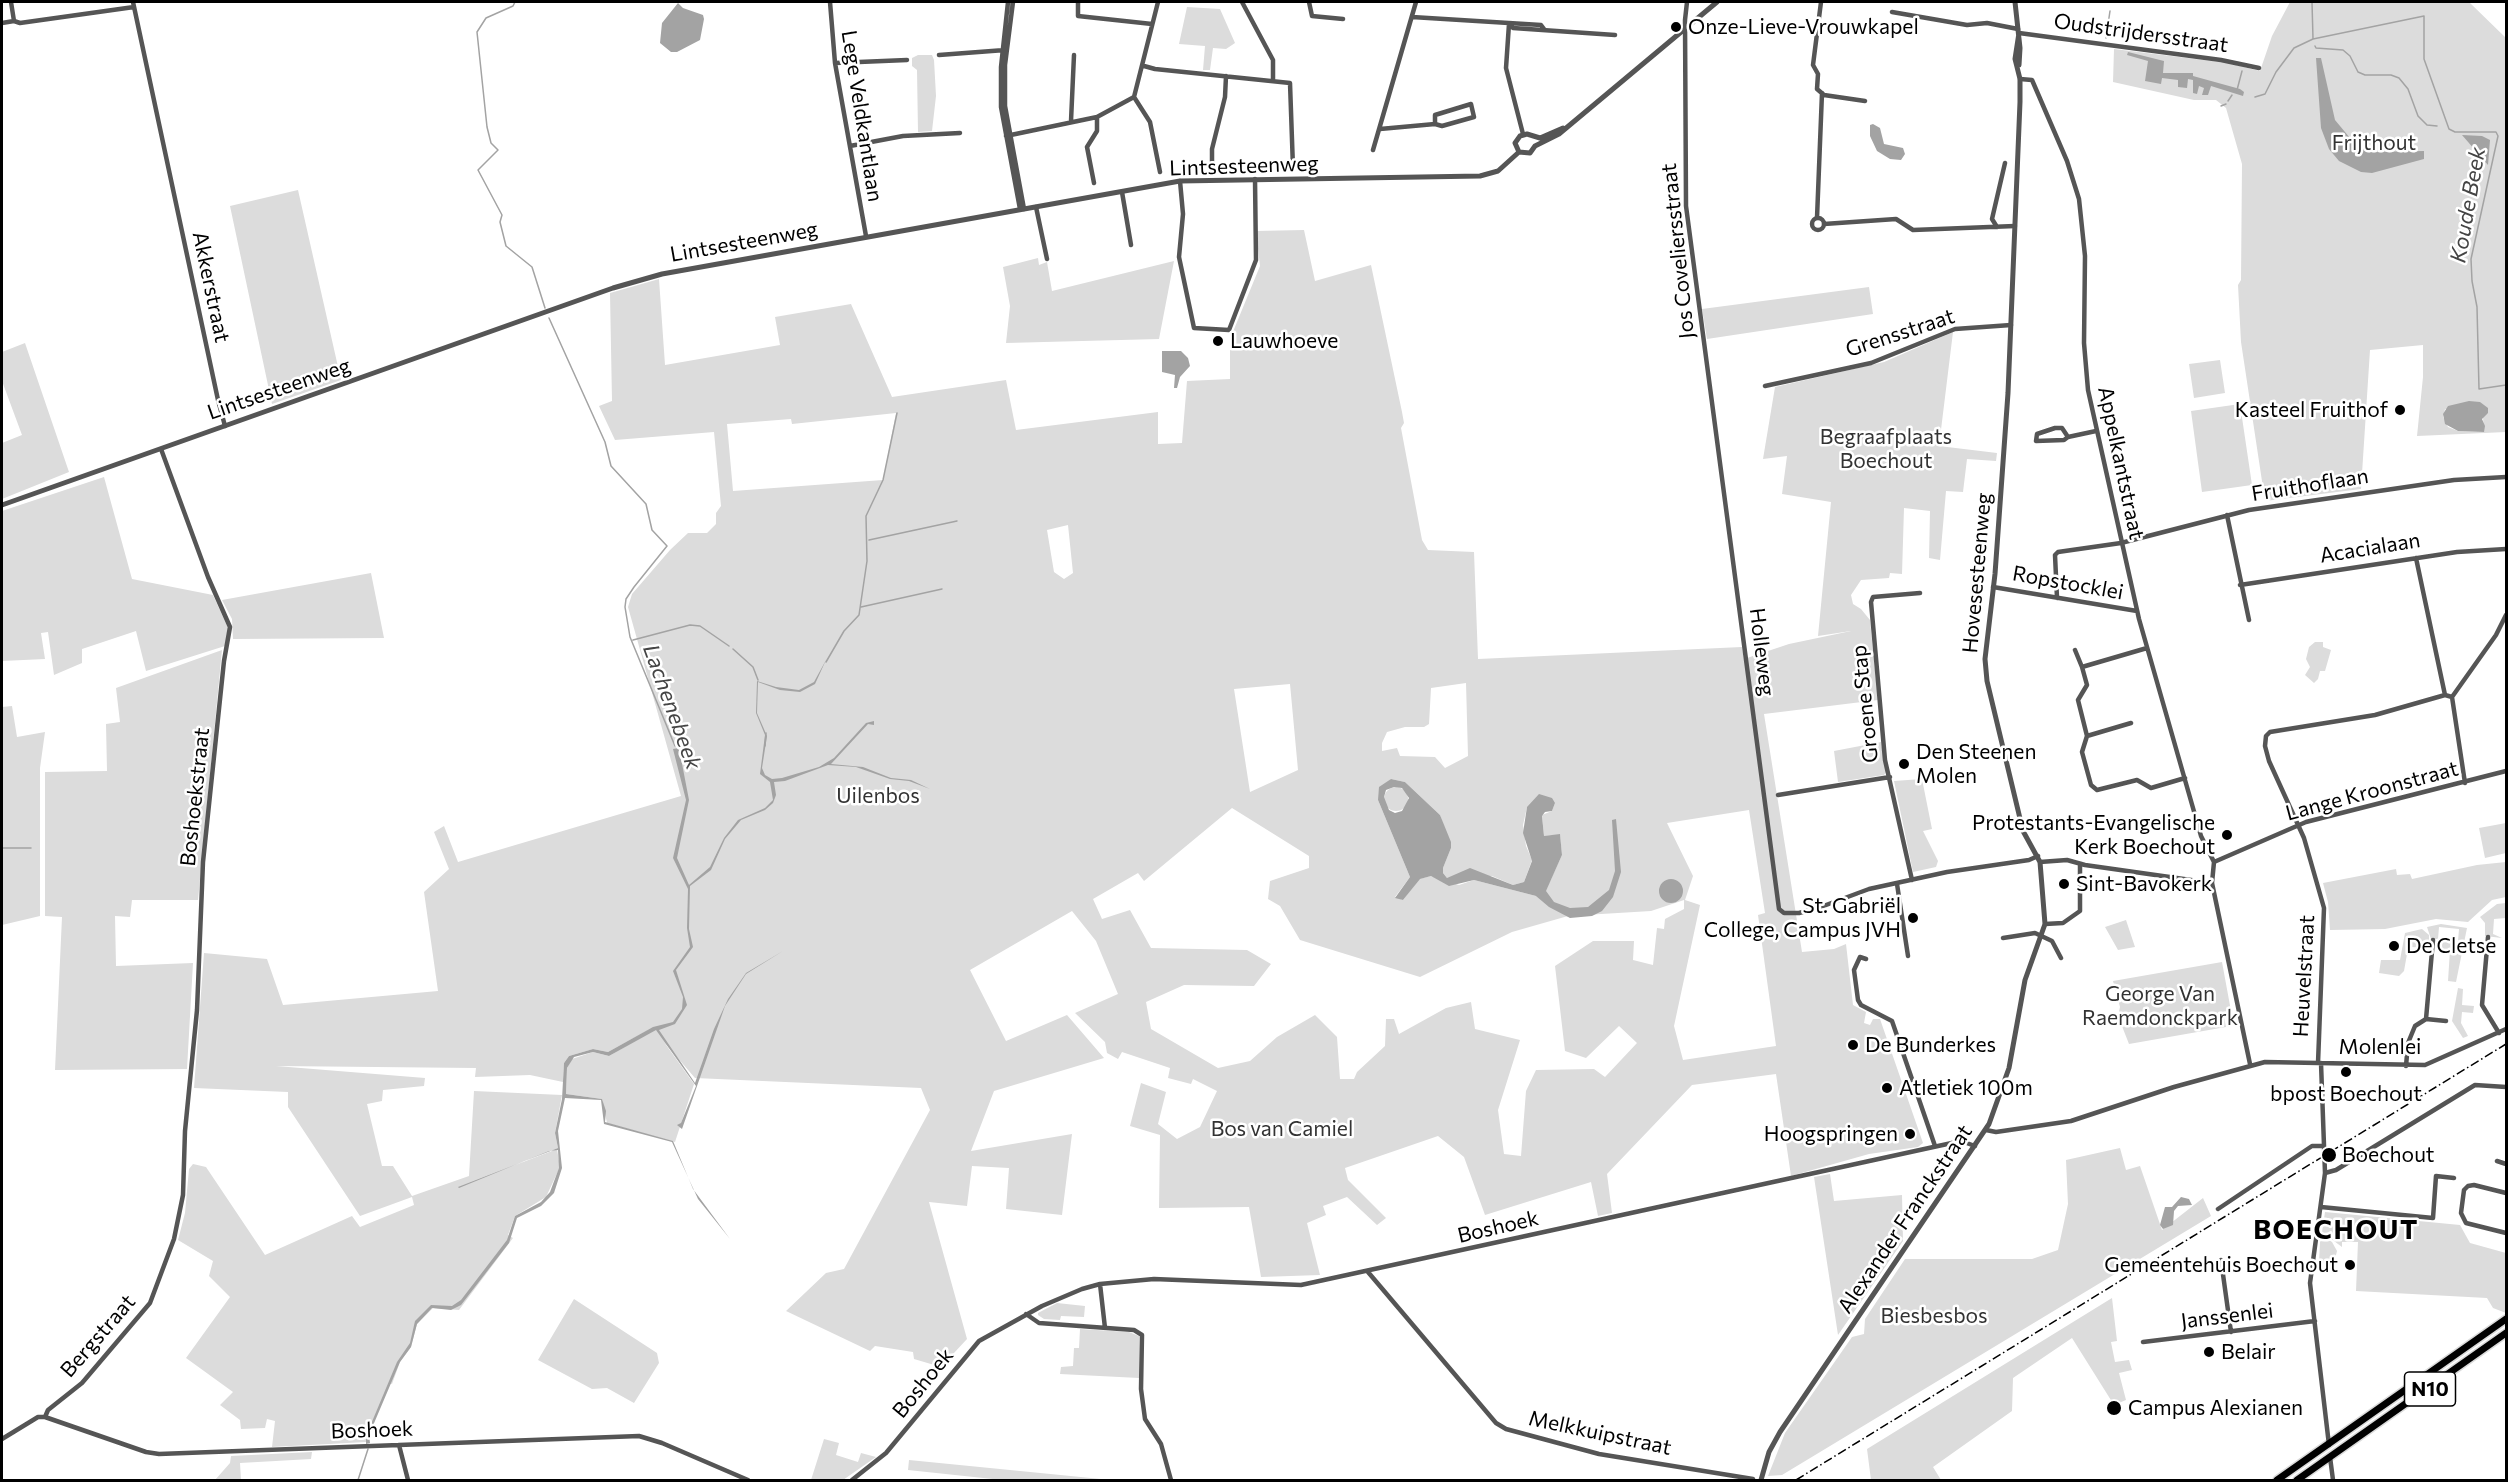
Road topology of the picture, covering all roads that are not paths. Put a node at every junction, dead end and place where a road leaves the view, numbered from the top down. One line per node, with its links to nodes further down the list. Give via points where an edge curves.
1 (11, 2): 18 (street)
2 (830, 2): 29 (street, Lege Veldkantlaan)
3 (1008, 2): 25 (street)
4 (1013, 2): 25 (street)
5 (1158, 2): 20 (street)
6 (1242, 2): 34 (street, via 1273,60)
7 (1309, 2): 17 (street, via 1310,15)
8 (1416, 2): 16 (street)
9 (1688, 2): 22 (street, Jos Coveliersstraat)
10 (1717, 2): 22 (street, Lintsesteenweg)
11 (1821, 2): 35 (street, via 1814,65)
12 (2016, 2): 23 (street, Hovesesteenweg)
13 (1078, 3): 20 (street, via 1078,16)
14 (134, 4): 18 (street); 71 (street, Akkerstraat)
15 (1892, 12): 23 (street, Oudstrijdersstraat, via 1967,25 1987,23)
16 (1412, 17): 21 (street); 42 (street)
17 (1343, 19)
18 (14, 21): 19 (street)
19 (2, 23)
20 (1152, 24): 30 (street)
21 (1509, 24): 24 (street, via 1513,28); 44 (street, via 1506,68)
22 (1685, 28): 41 (street, Lintsesteenweg); 70 (street, Jos Coveliersstraat, via 1686,206)
23 (2019, 31): 31 (street, Oudstrijdersstraat); 33 (street, Hovesesteenweg, via 2015,65)
24 (1615, 35)
25 (1005, 50): 26 (street); 45 (street)
26 (939, 55)
27 (1074, 55): 39 (street)
28 (907, 60): 29 (street)
29 (835, 63): 47 (street, Lege Veldkantlaan)
30 (1144, 66): 32 (street); 36 (street)
31 (2259, 68)
32 (1226, 76): 34 (street); 52 (street)
33 (2019, 78): 63 (street, Hovesesteenweg); 72 (street, Appelkantstraat, via 2032,80 2067,161 2079,201 2085,256 2084,354)
34 (1273, 80): 53 (street, via 1286,81 1291,86)
35 (1821, 93): 37 (street); 61 (street)
36 (1134, 97): 38 (street); 54 (street, via 1150,122)
37 (1865, 101)
38 (1097, 117): 39 (street); 57 (street, via 1097,131 1087,147)
39 (1071, 122): 45 (street)
40 (1435, 124): 40 (street, via 1442,126 1474,117 1471,104 1435,115); 42 (street)
41 (1567, 126): 46 (street, Lintsesteenweg); 48 (street, Lintsesteenweg)
42 (1380, 129): 49 (street)
43 (960, 133): 47 (street, via 903,136)
44 (1523, 134): 46 (street); 50 (street, via 1515,141)
45 (1009, 135): 60 (street)
46 (1533, 138): 48 (street)
47 (850, 146): 65 (street, Lege Veldkantlaan)
48 (1535, 146): 50 (street, Lintsesteenweg, via 1527,154)
49 (1373, 150)
50 (1519, 152): 55 (street, Lintsesteenweg, via 1498,171 1480,176)
51 (2005, 163): 64 (street, via 1992,219)
52 (1212, 168)
53 (1293, 168)
54 (1160, 172)
55 (1255, 179): 56 (street, Lintsesteenweg); 56 (street, via 1256,261 1229,330 1194,328 1179,257 1183,214)
56 (1180, 181): 58 (street, Lintsesteenweg)
57 (1094, 183)
58 (1122, 192): 59 (street, Lintsesteenweg); 66 (street)
59 (1036, 207): 60 (street, Lintsesteenweg); 67 (street)
60 (1022, 209): 65 (street, Lintsesteenweg)
61 (1817, 218): 62 (street); 62 (street, via 1811,224 1814,229 1820,230)
62 (1824, 224): 64 (street, via 1896,219 1914,230)
63 (2015, 226): 64 (street); 68 (street, Hovesesteenweg)
64 (1996, 227)
65 (866, 236): 71 (street, Lintsesteenweg, via 640,280)
66 (1131, 245)
67 (1047, 259)
68 (2011, 325): 69 (street, Grensstraat, via 1955,329 1871,363); 82 (street, Hovesesteenweg)
69 (1765, 386)
70 (1713, 398): 106 (street, Holleweg, via 1779,909 1799,913)
71 (225, 426): 74 (street, Lintsesteenweg)
72 (2096, 431): 73 (street); 78 (street, Appelkantstraat)
73 (2068, 437): 73 (street, via 2062,428 2055,428 2037,434 2036,441 2064,441)
74 (161, 449): 76 (street, Lintsesteenweg); 130 (street, Boshoekstraat, via 230,627 204,862)
75 (2506, 477): 77 (street, Fruithoflaan, via 2454,480)
76 (2, 505)
77 (2227, 514): 78 (street, Fruithoflaan); 81 (street)
78 (2121, 543): 84 (street, Fruithoflaan, via 2055,555); 85 (street, Appelkantstraat)
79 (2506, 549): 80 (street, Acacialaan)
80 (2416, 558): 81 (street, Acacialaan); 91 (street)
81 (2240, 585): 87 (street)
82 (1993, 587): 84 (street, Ropstocklei); 101 (street, Hovesesteenweg, via 1985,670 2024,836)
83 (1920, 593): 96 (street, Groene Stap, via 1871,598 1885,760)
84 (2057, 598): 85 (street, Ropstocklei)
85 (2137, 611): 88 (street, Appelkantstraat)
86 (2506, 615): 92 (street)
87 (2249, 620)
88 (2147, 648): 90 (street); 97 (street, Appelkantstraat)
89 (2075, 650): 90 (street)
90 (2082, 667): 94 (street, via 2087,685 2078,700)
91 (2445, 695): 92 (street); 100 (street, Heuvelstraat, via 2375,715 2270,732 2265,746)
92 (2452, 698): 98 (street)
93 (2131, 723): 94 (street)
94 (2087, 736): 97 (street, via 2082,752 2095,789 2137,780 2151,788)
95 (2506, 771): 98 (street, Lange Kroonstraat)
96 (1890, 777): 99 (street); 104 (street, Groene Stap)
97 (2185, 778): 102 (street, Appelkantstraat, via 2201,836)
98 (2465, 783): 100 (street, Lange Kroonstraat)
99 (1778, 795)
100 (2299, 824): 102 (street, Lange Kroonstraat); 121 (street, Heuvelstraat, via 2324,908)
101 (2039, 859): 103 (street); 104 (street); 107 (street)
102 (2214, 862): 105 (street)
103 (2080, 864): 105 (street); 107 (street, via 2080,911 2063,923)
104 (1912, 880): 106 (street)
105 (2212, 883): 122 (street)
106 (1896, 884): 113 (street)
107 (2044, 924): 108 (street, Alexander Franckstraat)
108 (2040, 936): 110 (street, via 2033,933); 115 (street, via 2052,941); 125 (street, Alexander Franckstraat, via 2025,980 2009,1068)
109 (2488, 937): 120 (street, via 2482,1005)
110 (2003, 938)
111 (2433, 940): 117 (street)
112 (1854, 954): 114 (street)
113 (1908, 956)
114 (1860, 957): 116 (street); 126 (street, via 1854,972 1858,1000 1894,1024)
115 (2061, 958)
116 (1866, 959)
117 (2427, 1019): 118 (street); 123 (street, via 2415,1026)
118 (2446, 1021)
119 (2506, 1029): 120 (street, Molenlei)
120 (2499, 1033): 123 (street, Molenlei, via 2429,1064)
121 (2319, 1063): 122 (street, Molenlei, via 2281,1060); 123 (street, Molenlei); 128 (street, Heuvelstraat)
122 (2250, 1064): 125 (street, Molenlei, via 2071,1121 1996,1132)
123 (2406, 1066)
124 (2506, 1087): 132 (street, via 2475,1085)
125 (1986, 1130): 127 (street, Alexander Franckstraat)
126 (1935, 1146): 127 (street, Boshoek, via 1964,1141); 139 (street, Boshoek)
127 (1975, 1146): 158 (street, Alexander Franckstraat, via 1780,1432)
128 (2323, 1146): 132 (street, Heuvelstraat); 136 (street, via 2312,1146)
129 (2497, 1161): 131 (street)
130 (184, 1162): 148 (street, Bergstraat, via 180,1213 150,1303 82,1383 48,1410)
131 (2506, 1164)
132 (2325, 1173): 135 (street, Heuvelstraat)
133 (2454, 1178): 135 (street, via 2436,1176 2433,1218)
134 (2506, 1193): 137 (street, via 2468,1186 2461,1213 2466,1223)
135 (2322, 1207): 143 (street, Heuvelstraat, via 2311,1271)
136 (2218, 1209)
137 (2506, 1233)
138 (2221, 1260): 145 (street)
139 (1368, 1272): 140 (street, Boshoek, via 1301,1285 1172,1278); 153 (street, Melkkuipstraat, via 1496,1423 1506,1429 1599,1454)
140 (1100, 1284): 141 (street, Boshoek); 144 (street)
141 (1026, 1314): 144 (street, via 1040,1323); 156 (street, Boshoek, via 978,1341 886,1454)
142 (2506, 1319): 151 (main road, N10)
143 (2315, 1322): 145 (street, Janssenlei); 151 (street, Heuvelstraat)
144 (1105, 1328): 157 (street, via 1134,1330 1142,1335 1145,1419 1161,1444)
145 (2231, 1332): 147 (street, Janssenlei)
146 (2506, 1333): 152 (main road, N10)
147 (2143, 1342)
148 (45, 1417): 149 (street, via 38,1417); 150 (street, Boshoek, via 159,1454)
149 (2, 1439)
150 (399, 1445): 154 (street); 155 (street, Boshoek, via 639,1436)
151 (2329, 1445): 152 (main road); 159 (main road, N10)
152 (2330, 1457): 160 (main road, N10); 161 (street)
153 (1753, 1479)
154 (408, 1480)
155 (748, 1480)
156 (852, 1480)
157 (1171, 1480)
158 (1761, 1480)
159 (2277, 1480)
160 (2297, 1480)
161 (2333, 1480)

